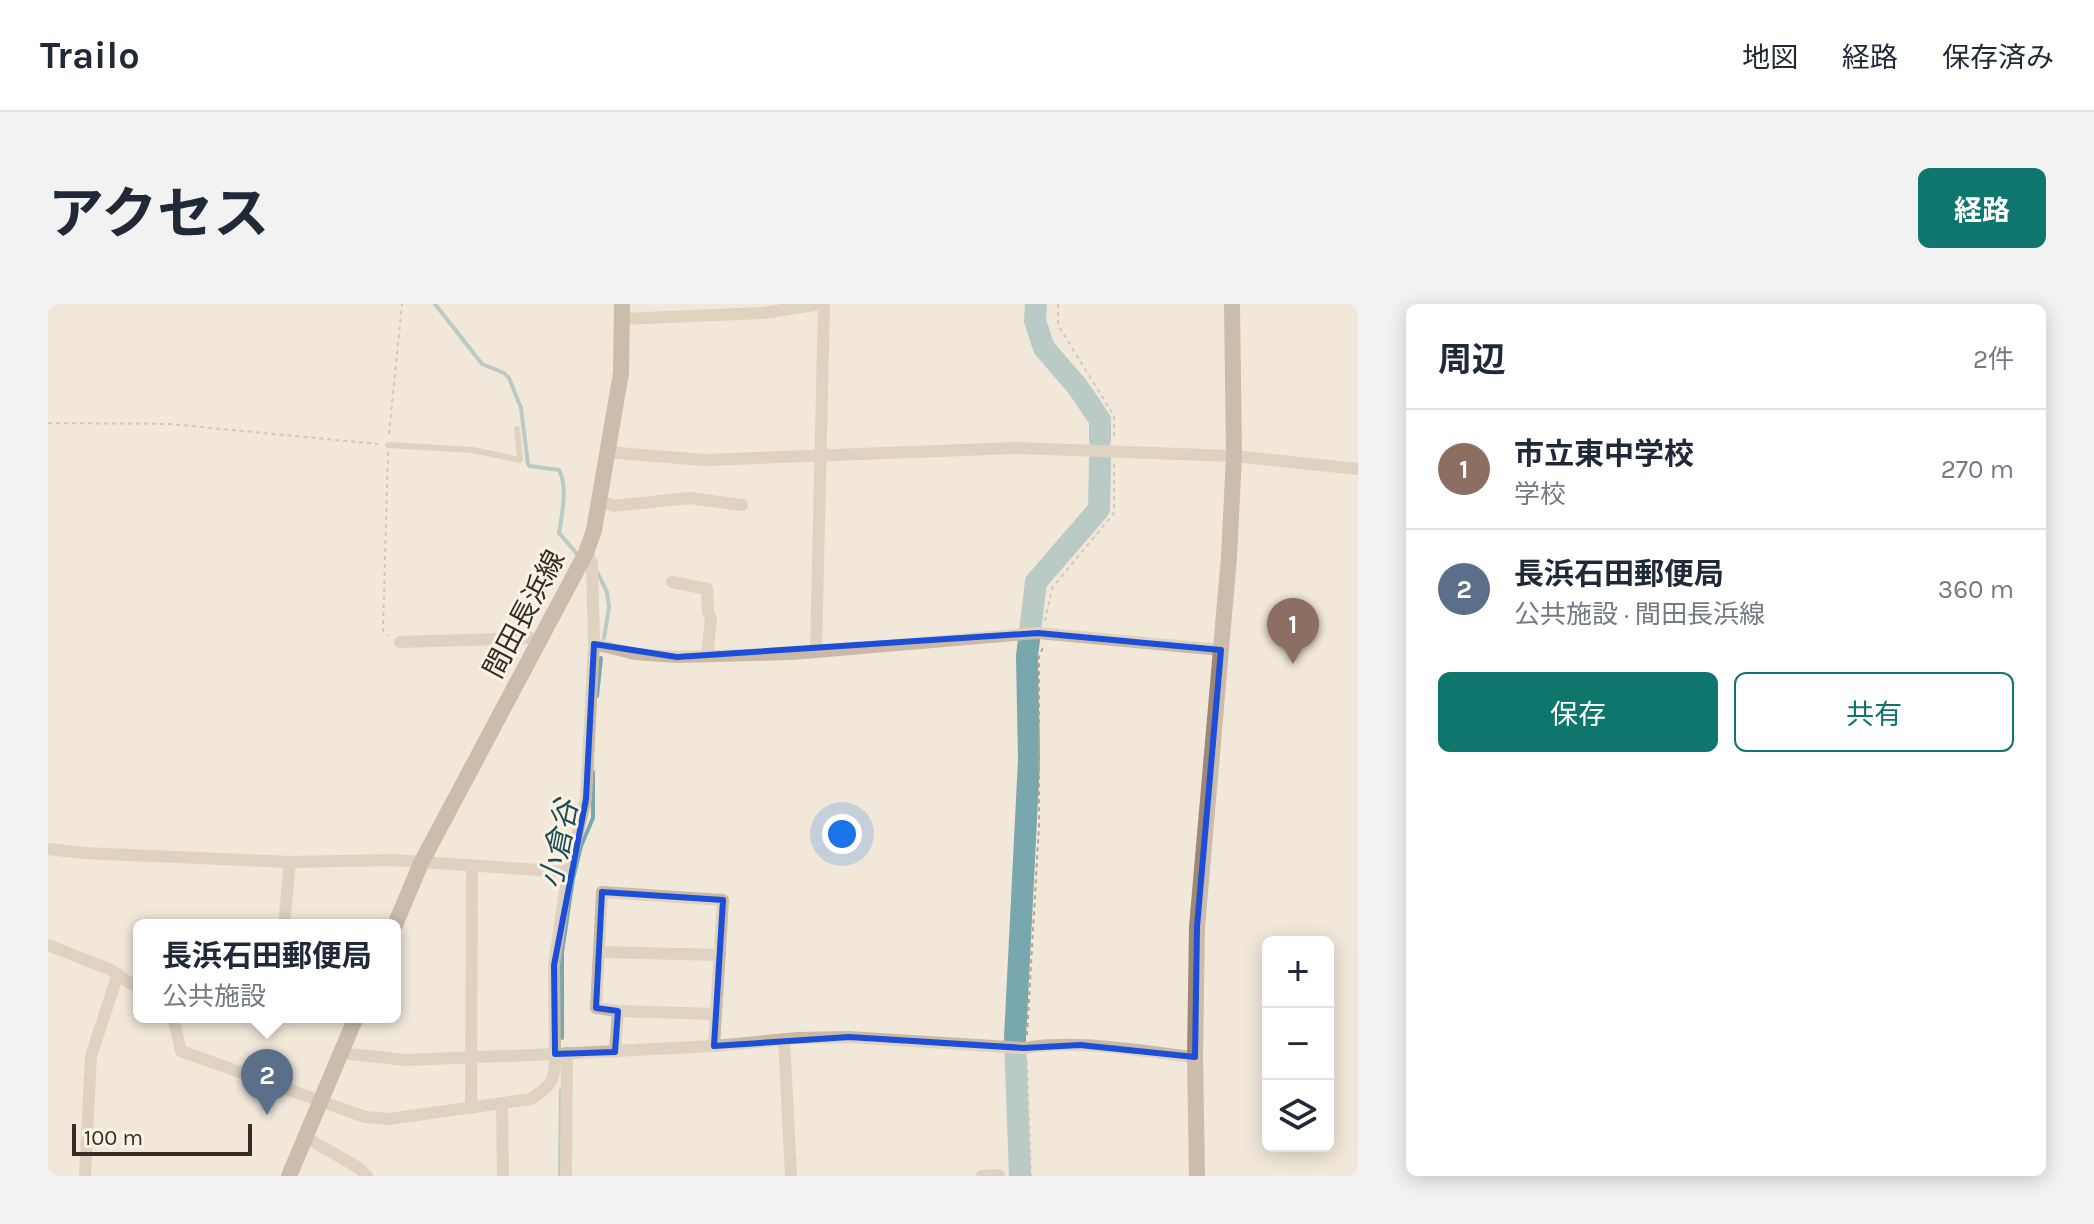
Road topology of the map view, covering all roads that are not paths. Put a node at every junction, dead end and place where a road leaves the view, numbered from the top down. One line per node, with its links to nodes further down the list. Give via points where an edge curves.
1 (822, 304): 3 (street, via 763,313); 7 (street)
2 (1232, 304): 8 (street)
3 (622, 312): 6 (street, 間田長浜線, via 621,373)
4 (517, 429): 5 (lane, via 520,460 473,450)
5 (388, 445)
6 (606, 452): 7 (street, via 704,460); 10 (street, 間田長浜線)
7 (822, 455): 8 (street, via 1016,448); 18 (street)
8 (1234, 456): 9 (street); 17 (street)
9 (1358, 469)
10 (599, 500): 11 (street, via 613,506 689,498); 12 (street, 間田長浜線)
11 (742, 505)
12 (586, 553): 14 (street, 間田長浜線); 16 (street, via 592,563)
13 (672, 582): 19 (street, via 707,589)
14 (539, 641): 15 (street); 22 (street, 間田長浜線)
15 (400, 642)
16 (594, 644): 19 (street, via 635,654); 24 (street, via 586,799)
17 (1221, 650): 18 (street, via 1021,633); 42 (street, via 1197,927)
18 (816, 652): 19 (street)
19 (707, 656)
20 (48, 849): 21 (street)
21 (290, 862): 22 (street); 25 (street)
22 (421, 863): 23 (street); 26 (street, 間田長浜線)
23 (472, 866): 24 (street); 41 (street)
24 (568, 872): 40 (street, via 554,965)
25 (285, 919)
26 (398, 919)
27 (48, 945): 30 (street)
28 (599, 952): 29 (street); 29 (street, via 602,892 723,900); 32 (street, via 596,1008)
29 (720, 955): 33 (street)
30 (118, 974): 31 (street); 48 (street, via 91,1056)
31 (133, 985)
32 (618, 1011): 33 (street); 38 (street)
33 (716, 1014): 37 (street)
34 (174, 1023): 43 (street, via 181,1051)
35 (353, 1023): 39 (street)
36 (784, 1039): 37 (street); 42 (street, via 849,1037 1006,1048 1080,1045); 53 (street)
37 (714, 1046): 38 (street)
38 (615, 1052): 40 (street)
39 (340, 1053): 41 (street, via 406,1060); 43 (street)
40 (561, 1054): 41 (street); 44 (street, via 548,1088 531,1099); 52 (street)
41 (472, 1057): 45 (street)
42 (1195, 1057): 55 (street)
43 (320, 1102): 45 (street, via 389,1119); 46 (street)
44 (502, 1103): 45 (street); 51 (street)
45 (471, 1108)
46 (305, 1137): 49 (street); 50 (street)
47 (999, 1175): 54 (street)
48 (85, 1176)
49 (289, 1176)
50 (367, 1176)
51 (503, 1176)
52 (566, 1176)
53 (791, 1176)
54 (982, 1176)
55 (1197, 1176)

